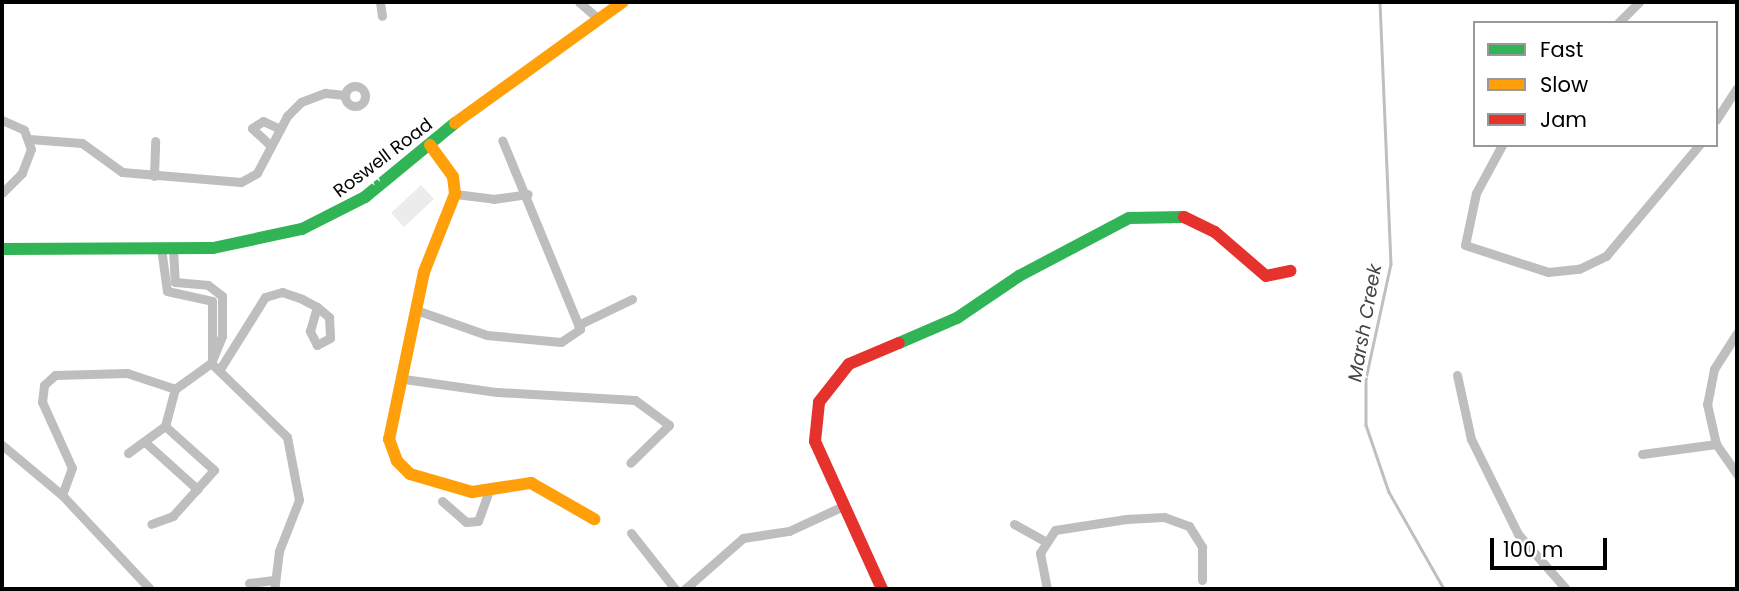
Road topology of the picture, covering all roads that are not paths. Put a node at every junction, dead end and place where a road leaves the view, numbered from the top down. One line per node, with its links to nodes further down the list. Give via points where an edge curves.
1 (380, 2): 5 (street)
2 (579, 2): 6 (street)
3 (623, 2): 6 (street, Roswell Road)
4 (1639, 2): 7 (street)
5 (382, 16)
6 (596, 17): 16 (street, Roswell Road)
7 (1620, 21)
8 (1737, 88): 10 (street)
9 (345, 95): 12 (street, via 324,93 301,102)
10 (1718, 117)
11 (2, 120): 13 (street, via 16,123)
12 (280, 129): 17 (street); 17 (street, via 263,121 252,128)
13 (29, 139): 20 (street, via 82,143 121,172); 21 (street, via 22,173)
14 (502, 140): 23 (street)
15 (155, 141): 20 (street)
16 (430, 145): 22 (street, via 453,177); 24 (street, Roswell Road, via 365,197 302,229 250,243)
17 (271, 146): 20 (street, via 257,173 241,182)
18 (1501, 147): 19 (street, via 1476,193 1465,245 1530,269 1579,269 1622,242)
19 (1697, 147)
20 (154, 176)
21 (2, 193)
22 (455, 194): 23 (street, via 493,199); 29 (street, via 431,244)
23 (528, 194): 30 (street)
24 (167, 248): 25 (street, Roswell Road); 32 (street, via 175,282 208,285 222,296 222,336)
25 (2, 249)
26 (1290, 271): 49 (street, via 1266,276 1215,232 1182,217 1146,214 1113,224 957,318 867,354 835,376 819,402 813,432)
27 (632, 299): 30 (street)
28 (317, 307): 33 (street, via 282,292 265,297)
29 (416, 310): 30 (street, via 486,335 561,342); 35 (street)
30 (578, 325)
31 (1737, 333): 39 (street, via 1708,387)
32 (211, 361): 33 (street); 36 (street)
33 (220, 369): 57 (street, via 288,437 299,500)
34 (1457, 375): 63 (street, via 1471,439 1518,534)
35 (404, 379): 43 (street, via 497,392 635,400 669,425); 46 (street, via 389,439 397,461 410,474 441,485)
36 (175, 389): 37 (street); 47 (street, via 127,373 55,375 44,385 42,402 72,468)
37 (165, 426): 38 (street); 45 (street, via 214,470)
38 (146, 443): 41 (street); 45 (street)
39 (1716, 444): 42 (street); 44 (street)
40 (2, 445): 47 (street)
41 (128, 453)
42 (1642, 454)
43 (630, 463)
44 (1737, 474)
45 (197, 489): 51 (street, via 173,516)
46 (488, 493): 48 (street, via 478,521 466,522); 50 (street, via 531,483)
47 (62, 495): 58 (street)
48 (442, 501)
49 (843, 506): 60 (street, via 789,531 743,538); 61 (street)
50 (594, 519)
51 (152, 524)
52 (1014, 524): 54 (street)
53 (631, 533): 59 (street)
54 (1045, 541): 55 (street, via 1068,525 1175,519 1200,540); 62 (street, via 1038,565)
55 (1202, 580)
56 (249, 583): 57 (street)
57 (274, 585)
58 (150, 589)
59 (675, 589)
60 (685, 589)
61 (882, 589)
62 (1047, 589)
63 (1566, 589)

